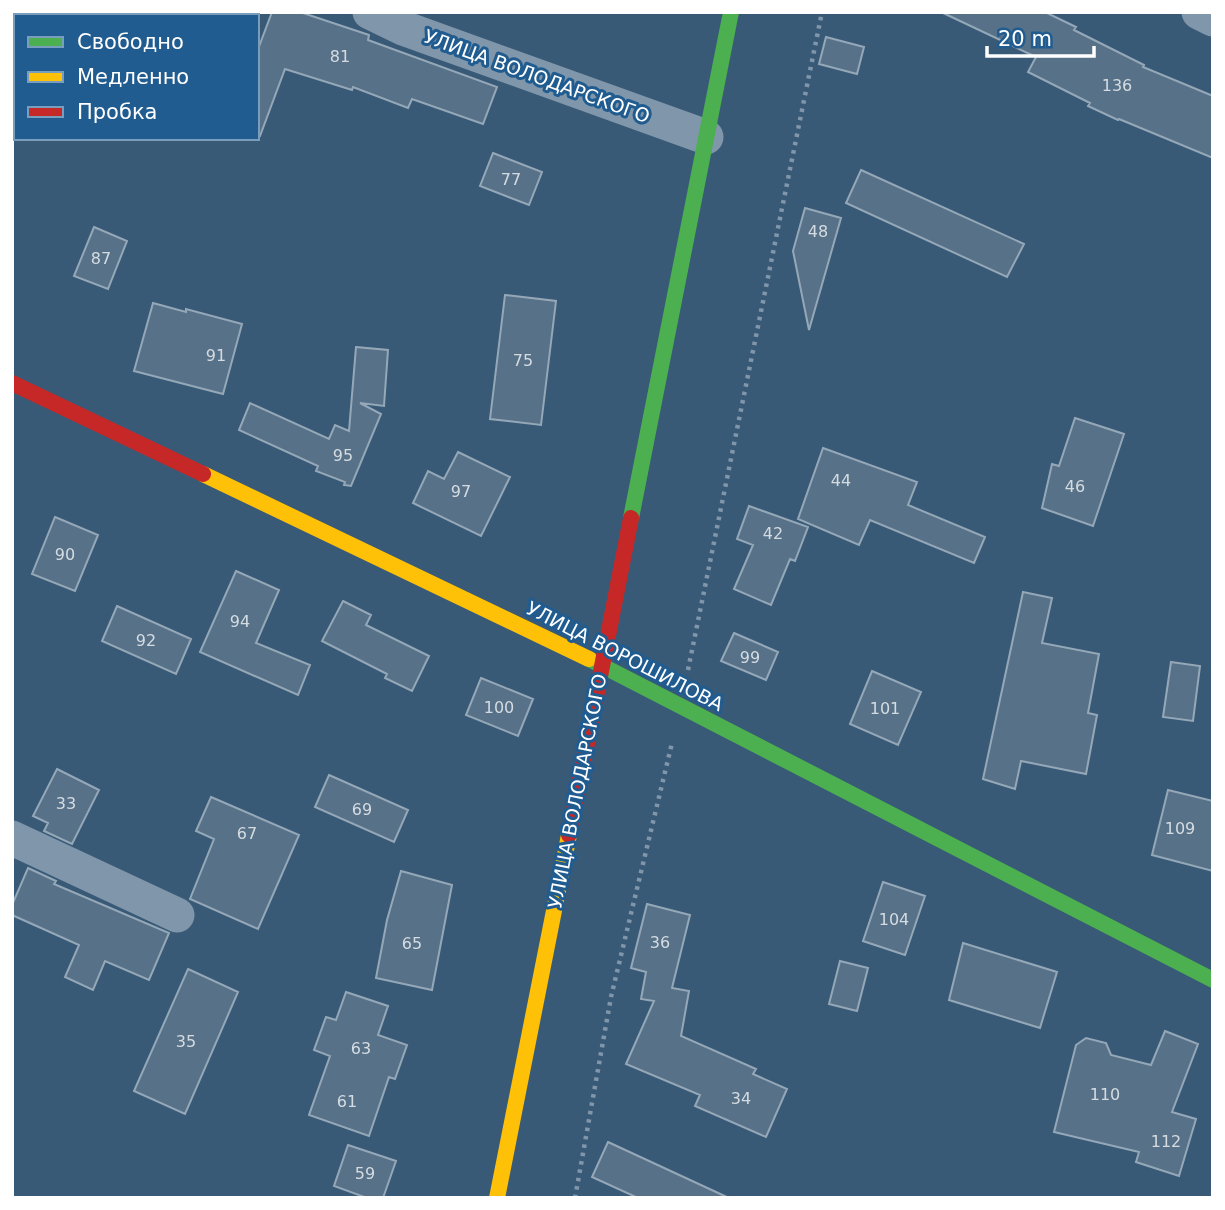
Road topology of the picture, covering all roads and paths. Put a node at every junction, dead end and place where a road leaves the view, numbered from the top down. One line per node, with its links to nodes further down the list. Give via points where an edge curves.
1 (370, 12): 6 (street, УЛИЦА ВОЛОДАРСКОГО)
2 (731, 12): 6 (street, УЛИЦА ВОЛОДАРСКОГО)
3 (822, 12): 9 (path)
4 (1199, 12): 5 (street)
5 (1213, 19)
6 (706, 137): 8 (street, УЛИЦА ВОЛОДАРСКОГО)
7 (12, 383): 8 (street, УЛИЦА ВОРОШИЛОВА)
8 (601, 666): 9 (street, УЛИЦА ВОРОШИЛОВА); 13 (street, УЛИЦА ВОЛОДАРСКОГО)
9 (680, 706): 12 (street, УЛИЦА ВОРОШИЛОВА); 14 (path, via 611,997)
10 (12, 838): 11 (street)
11 (177, 915)
12 (1213, 980)
13 (496, 1198)
14 (575, 1198)

